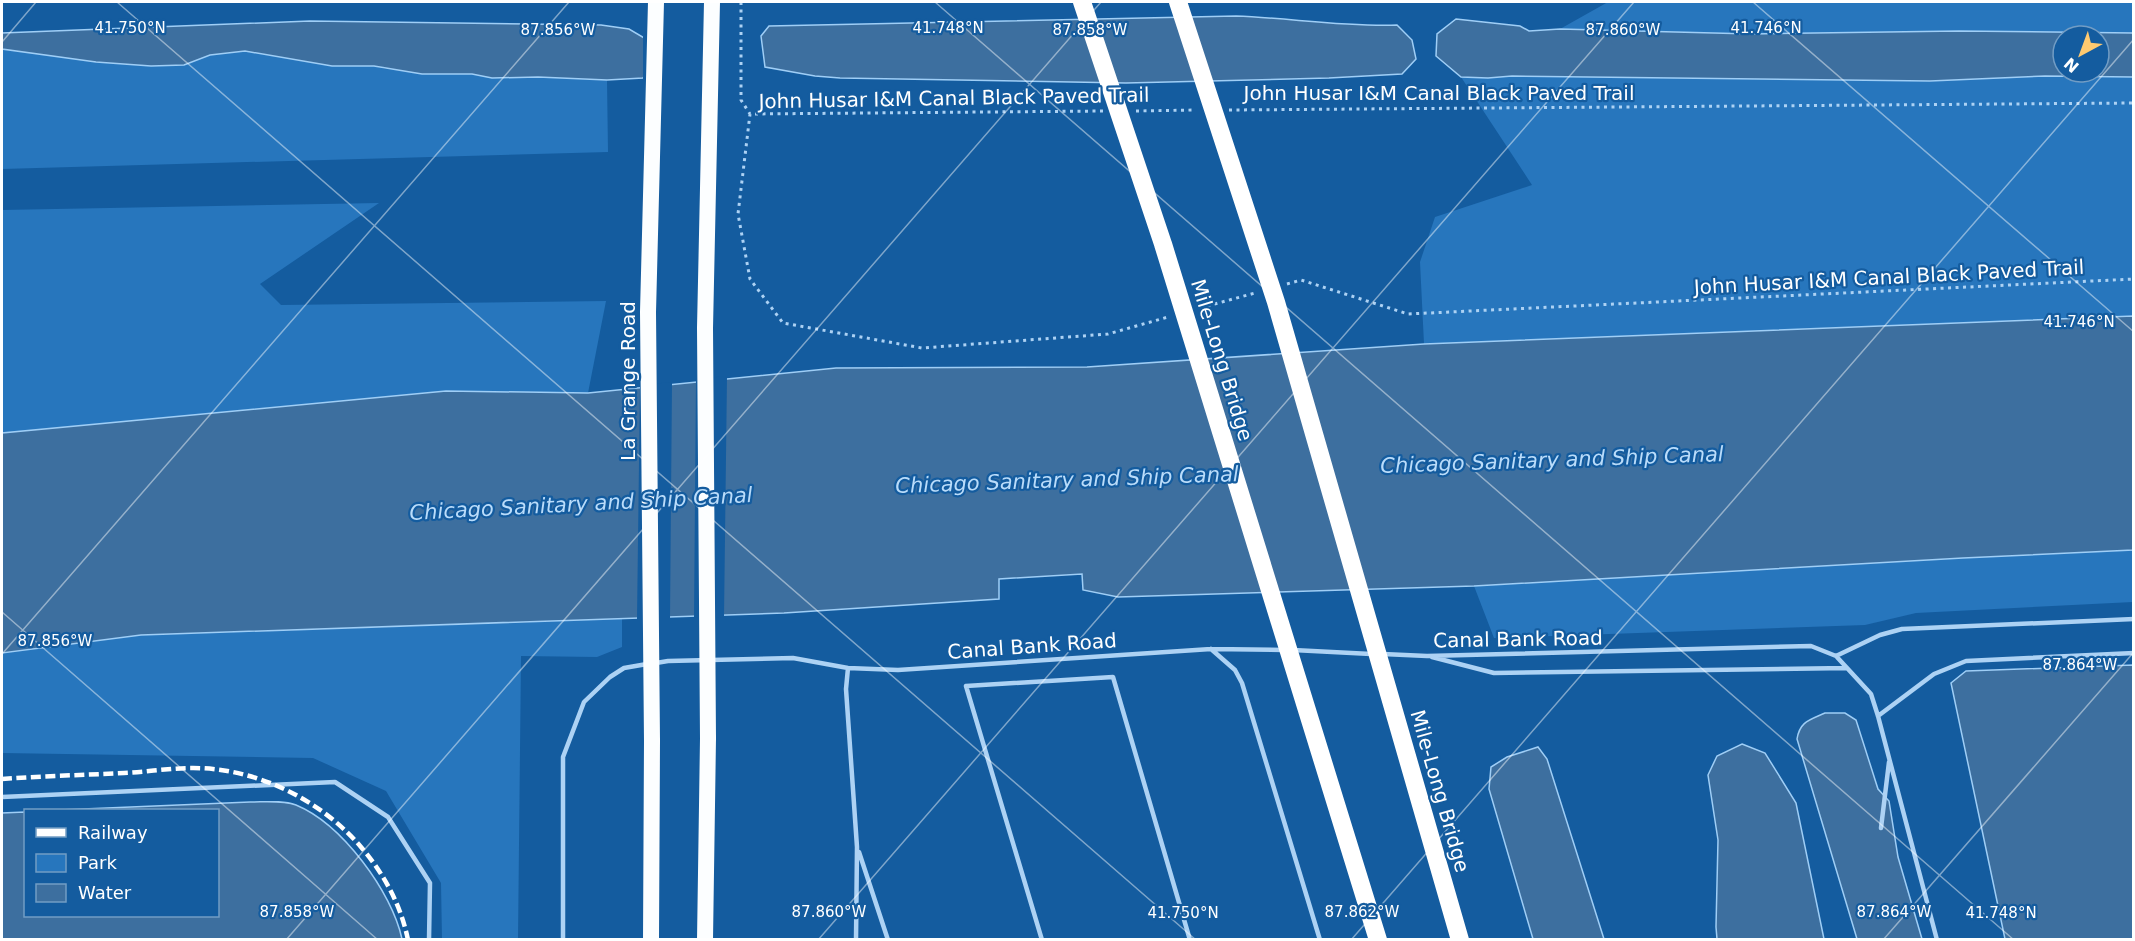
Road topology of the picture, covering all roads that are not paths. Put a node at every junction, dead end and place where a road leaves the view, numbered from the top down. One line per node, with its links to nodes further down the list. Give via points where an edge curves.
1 (656, 2): 20 (highway, La Grange Road, bridge, via 648,312)
2 (712, 2): 21 (highway, bridge, via 705,328)
3 (1082, 2): 27 (highway, Mile-Long Bridge, bridge, via 1162,244)
4 (1178, 2): 28 (highway, Mile-Long Bridge, bridge, via 1276,302)
5 (2133, 619): 9 (lane, via 1902,628)
6 (1211, 649): 8 (lane, Canal Bank Road); 10 (lane, Canal Bank Road, via 898,670); 26 (lane, via 1235,670 1242,683)
7 (2133, 653): 12 (lane, via 1966,661 1934,674)
8 (1427, 656): 9 (lane, Canal Bank Road, via 1811,646); 11 (lane, via 1494,673)
9 (1836, 656): 11 (lane)
10 (848, 668): 16 (lane, via 846,690); 19 (lane, Canal Bank Road, via 793,658 668,660 624,668 610,677 584,702 562,757)
11 (1847, 668): 12 (lane, via 1870,694)
12 (1878, 716): 13 (lane)
13 (1890, 759): 15 (lane); 17 (lane)
14 (2, 797): 18 (lane, via 335,782 388,817 430,883)
15 (1881, 828)
16 (857, 847): 22 (lane); 23 (lane)
17 (1934, 930): 29 (lane); 30 (lane)
18 (429, 939)
19 (562, 939)
20 (651, 939)
21 (705, 939)
22 (855, 939)
23 (888, 939)
24 (1042, 939): 25 (lane, via 966,686 1113,676)
25 (1190, 939)
26 (1320, 939)
27 (1378, 939)
28 (1460, 939)
29 (1937, 939)
30 (1943, 939)

